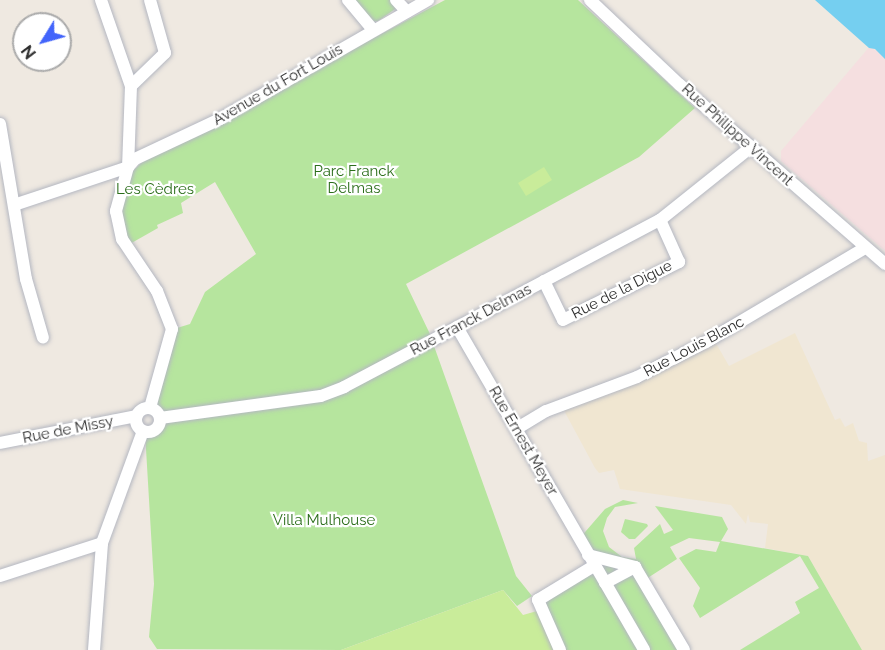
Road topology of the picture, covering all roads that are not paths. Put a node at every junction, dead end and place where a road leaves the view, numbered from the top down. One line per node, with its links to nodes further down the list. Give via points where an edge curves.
1 (101, 0): 9 (street)
2 (150, 0): 9 (street, via 165,53)
3 (348, 0): 8 (street)
4 (396, 0): 7 (street)
5 (428, 0): 7 (street, Avenue du Fort Louis)
6 (590, 1): 11 (street, Rue Philippe Vincent)
7 (407, 12): 8 (street, Avenue du Fort Louis)
8 (373, 30): 12 (street, Avenue du Fort Louis, via 220,119 135,159)
9 (131, 86): 12 (street)
10 (0, 124): 13 (street)
11 (751, 147): 14 (street, Rue Franck Delmas); 15 (street, Rue Philippe Vincent)
12 (128, 167): 13 (street, Avenue du Fort Louis); 20 (street, via 117,201 118,228 157,291 172,328)
13 (14, 205): 19 (street, via 26,279)
14 (660, 220): 17 (street, Rue Franck Delmas); 17 (street, Rue de la Digue, via 679,262 563,320)
15 (865, 248): 16 (street, Rue Philippe Vincent); 23 (street, Rue Louis Blanc, via 637,378 546,411)
16 (885, 264)
17 (544, 281): 18 (street, Rue Franck Delmas)
18 (457, 327): 22 (street, Rue Franck Delmas, via 321,396); 23 (street, Rue Ernest Meyer)
19 (43, 338)
20 (150, 408): 21 (street, Rue de Missy); 22 (street)
21 (136, 416): 24 (street); 25 (street, Rue de Missy)
22 (160, 418): 24 (street, via 155,430)
23 (516, 429): 27 (street, Rue Ernest Meyer)
24 (143, 431): 26 (street)
25 (0, 443)
26 (102, 543): 30 (street); 32 (street)
27 (588, 555): 28 (street, Rue Ernest Meyer); 29 (street)
28 (594, 566): 31 (street, Rue Ernest Meyer); 33 (street, via 538,600)
29 (634, 567): 31 (street); 35 (street)
30 (0, 576)
31 (605, 584): 34 (street, Rue Ernest Meyer)
32 (94, 650)
33 (560, 650)
34 (644, 650)
35 (684, 650)

